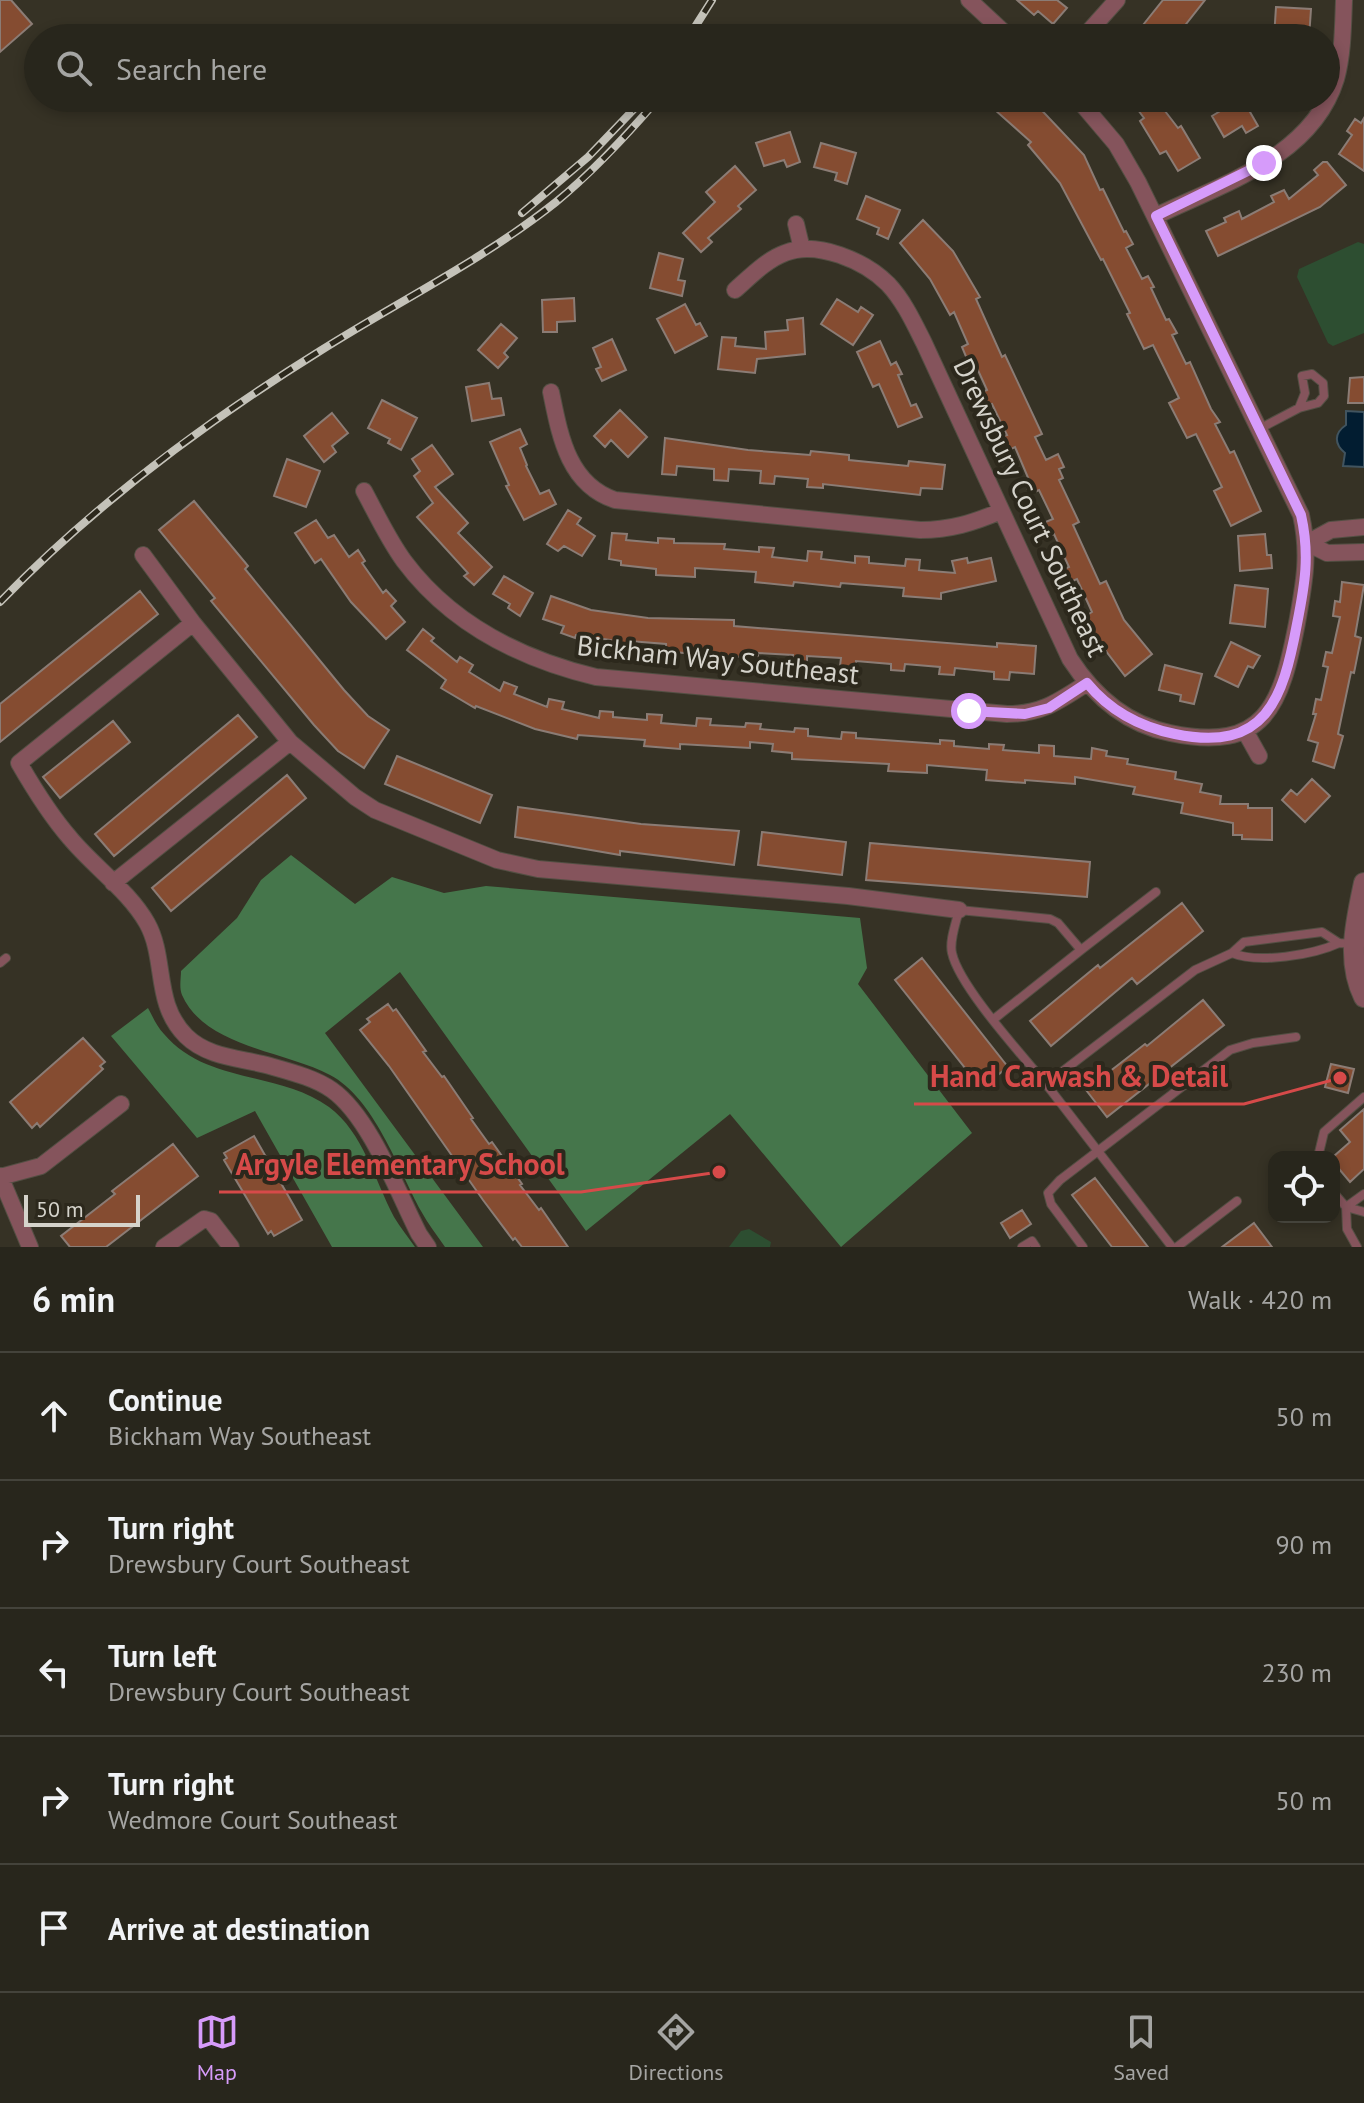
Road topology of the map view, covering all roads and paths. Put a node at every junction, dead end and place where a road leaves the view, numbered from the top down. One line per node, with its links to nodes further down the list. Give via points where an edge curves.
1 (969, 0): 4 (street)
2 (1117, 0): 5 (street)
3 (1344, 0): 6 (street)
4 (995, 24)
5 (1096, 24)
6 (1340, 55)
7 (1089, 112): 9 (street, via 1129,164)
8 (1319, 112): 9 (street, via 1309,128 1264,163)
9 (1156, 216): 15 (street)
10 (796, 224): 11 (street)
11 (802, 249): 12 (street, via 784,253); 17 (street, Drewsbury Court Southeast, via 821,250 864,266 902,301)
12 (735, 290)
13 (551, 392): 17 (street, via 569,462 593,489 615,500 920,530 962,527)
14 (1299, 408): 14 (lane, via 1305,393 1302,376 1312,374 1323,383 1324,396); 15 (lane)
15 (1259, 429): 19 (street, via 1301,515)
16 (364, 491): 23 (street, Bickham Way Southeast, via 404,561 451,609 519,653 575,672 1007,714 1049,708)
17 (1001, 511): 23 (street, Drewsbury Court Southeast, via 1070,659)
18 (1364, 527): 19 (street, via 1331,530)
19 (1307, 543): 20 (street, via 1327,553); 24 (street, via 1306,576 1284,682 1271,708)
20 (1364, 552)
21 (143, 555): 22 (street)
22 (193, 623): 25 (street); 27 (street, via 19,763 70,838)
23 (1087, 683): 24 (street, Drewsbury Court Southeast, via 1113,709 1161,731 1216,739)
24 (1245, 731): 26 (street)
25 (290, 742): 27 (street); 30 (street, via 375,810 517,866)
26 (1259, 756)
27 (113, 883): 51 (street, via 147,923 166,1005 184,1034 209,1051 334,1091 374,1142)
28 (1364, 883): 31 (street)
29 (1156, 892): 32 (lane)
30 (959, 910): 32 (lane, via 1050,919); 35 (lane, via 951,950 959,974)
31 (1346, 944): 33 (lane, via 1247,959); 33 (lane, via 1322,932 1244,942); 34 (street)
32 (1081, 950): 35 (lane)
33 (1232, 953): 37 (lane, via 1195,970)
34 (1364, 997)
35 (994, 1019): 37 (lane)
36 (1296, 1037): 41 (lane, via 1230,1050)
37 (1046, 1084): 41 (lane)
38 (1364, 1097): 40 (lane, via 1324,1132)
39 (121, 1104): 42 (street, via 41,1166)
40 (1319, 1151)
41 (1098, 1152): 54 (lane, via 1048,1193); 55 (lane)
42 (0, 1176): 48 (street)
43 (1364, 1194): 46 (lane)
44 (1340, 1200): 46 (lane)
45 (1237, 1201): 55 (lane)
46 (1346, 1207): 47 (lane); 56 (lane, via 1347,1229)
47 (1364, 1212)
48 (30, 1247)
49 (164, 1247): 50 (street, via 204,1219)
50 (231, 1247)
51 (428, 1247)
52 (1022, 1247): 53 (lane, via 1032,1241)
53 (1036, 1247)
54 (1083, 1247)
55 (1174, 1247)
56 (1357, 1247)

